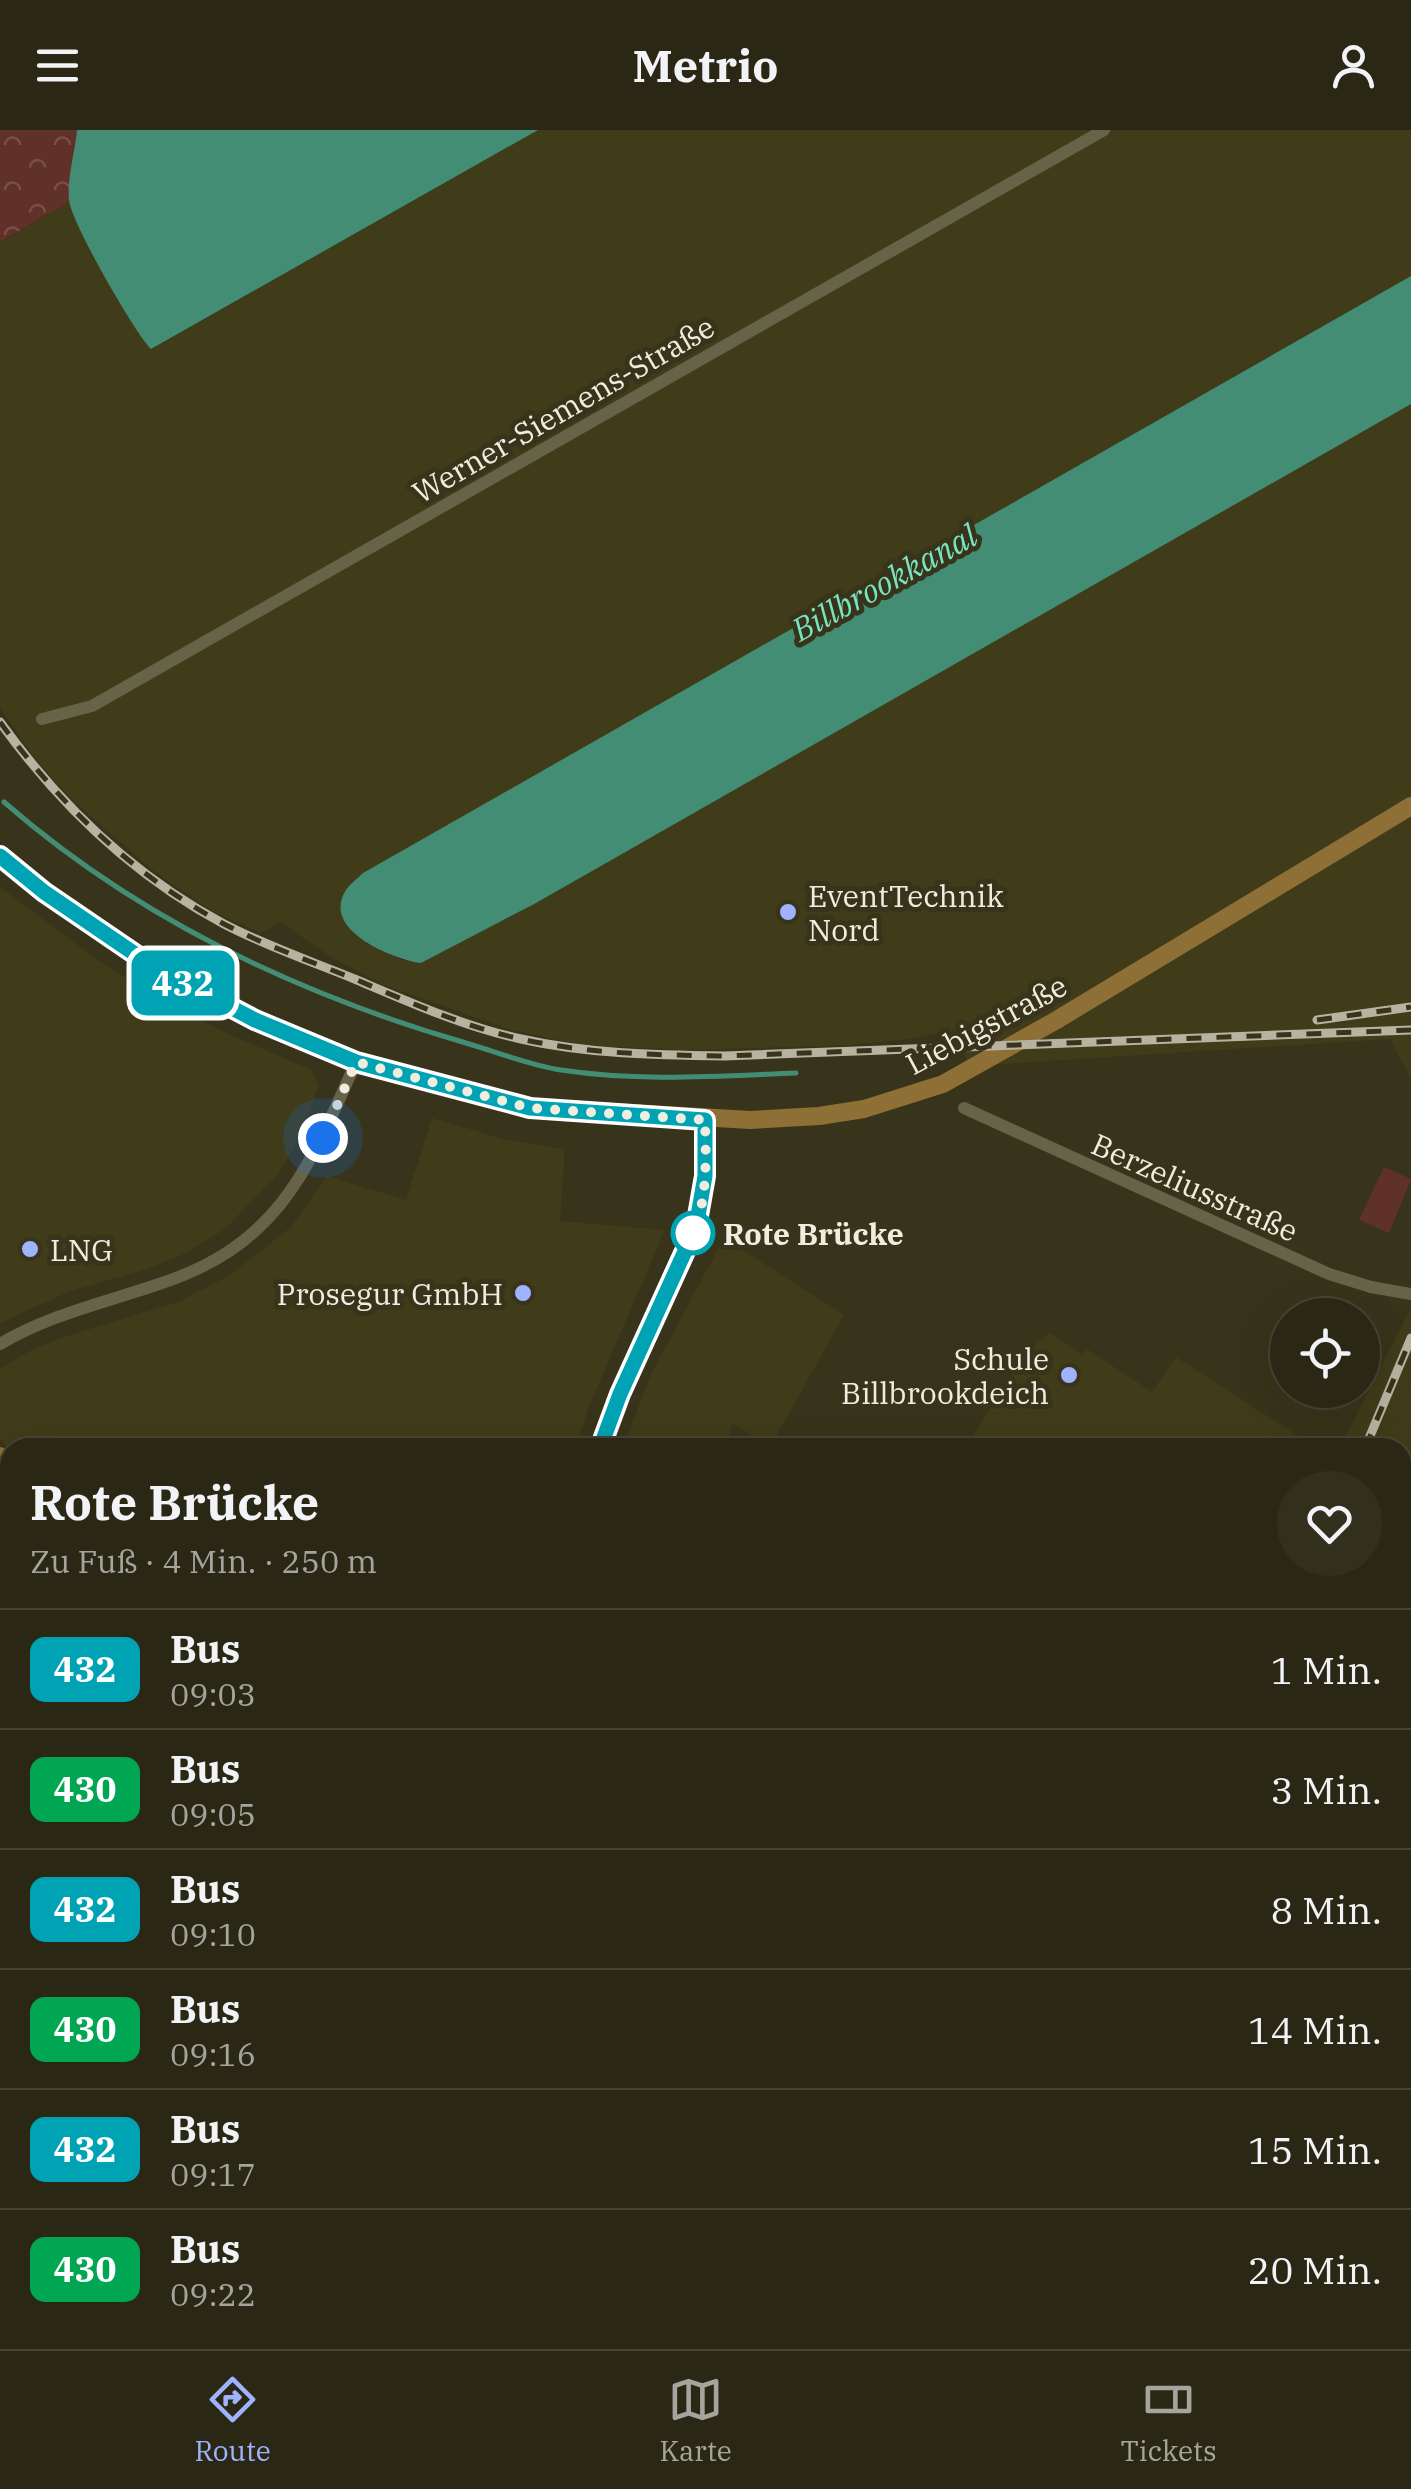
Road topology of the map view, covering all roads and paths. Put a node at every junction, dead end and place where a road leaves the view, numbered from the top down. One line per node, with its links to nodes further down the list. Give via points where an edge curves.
1 (1104, 130): 2 (street, Werner-Siemens-Straße, via 92,706)
2 (42, 719)
3 (1411, 806): 7 (main road, Liebigstraße, via 943,1084 846,1112)
4 (0, 856): 5 (main road, Liebigstraße, via 154,967)
5 (356, 1062): 7 (main road, Liebigstraße, via 530,1108); 9 (street, via 306,1170 281,1206 230,1252)
6 (964, 1108): 8 (street, Berzeliusstraße, via 1328,1274)
7 (705, 1120): 10 (main road, via 696,1227)
8 (1411, 1294)
9 (0, 1344)
10 (604, 1438)

